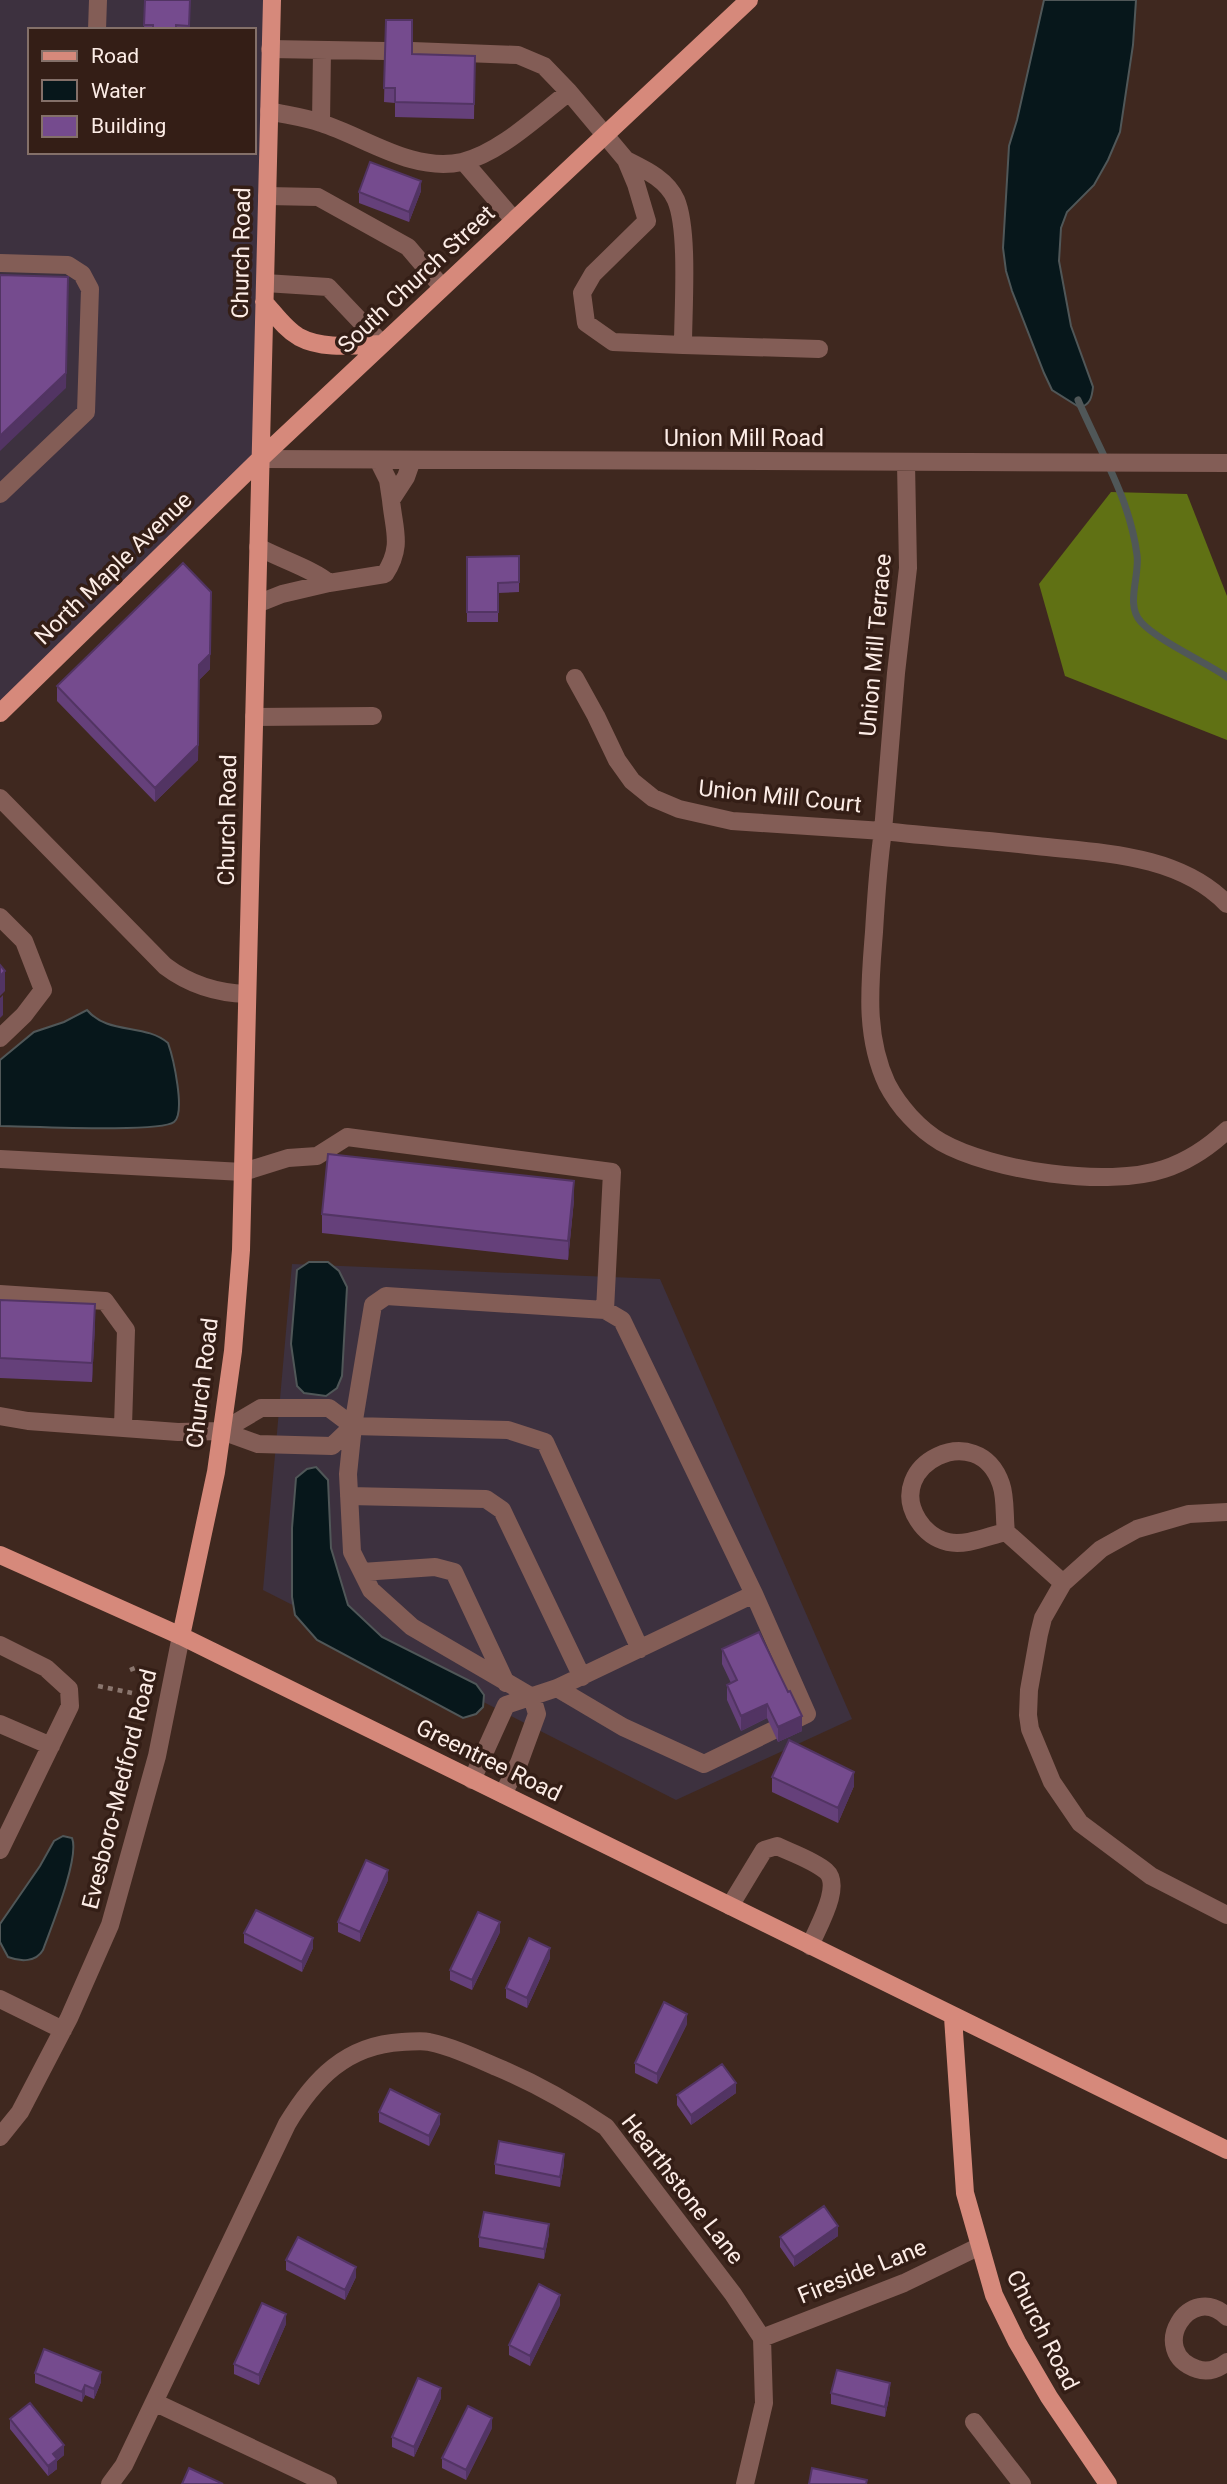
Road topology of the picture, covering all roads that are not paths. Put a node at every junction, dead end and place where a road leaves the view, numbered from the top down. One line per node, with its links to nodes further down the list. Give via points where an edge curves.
1 (98, 0): 4 (street)
2 (271, 0): 8 (main road, Church Road)
3 (750, 0): 12 (main road, South Church Street)
4 (97, 28)
5 (322, 50): 6 (street); 8 (street); 11 (street)
6 (381, 51)
7 (412, 51): 9 (street, via 518,55 544,66)
8 (265, 54): 10 (main road, Church Road)
9 (569, 92): 12 (street); 14 (street, via 519,131)
10 (269, 111): 11 (street); 15 (main road, Church Road)
11 (321, 123): 14 (street, via 408,158 438,164)
12 (605, 135): 13 (street); 16 (main road, South Church Street)
13 (626, 160): 22 (street, via 656,175 676,198 683,235); 22 (street, via 647,222 593,274 582,293 586,323 613,342)
14 (464, 162): 16 (street)
15 (267, 196): 18 (main road, Church Road); 19 (street, via 318,197 408,247)
16 (514, 220): 19 (main road, South Church Street)
17 (0, 263): 29 (street, via 68,265 82,274 90,289 86,412)
18 (265, 283): 20 (main road, Church Road); 21 (street, via 328,287)
19 (442, 287): 21 (main road, South Church Street)
20 (264, 302): 21 (main road, via 300,338 324,345); 24 (main road, Church Road)
21 (382, 344): 24 (main road, South Church Street)
22 (683, 345): 23 (street)
23 (819, 349)
24 (260, 459): 25 (street, Union Mill Road); 31 (main road, Church Road); 35 (main road, North Maple Avenue)
25 (378, 460): 26 (street, Union Mill Road); 30 (street)
26 (412, 460): 28 (street, Union Mill Road); 30 (street)
27 (1227, 463): 28 (street, Union Mill Road)
28 (906, 464): 39 (street, Union Mill Terrace, via 908,568)
29 (0, 494)
30 (391, 500): 32 (street, via 397,548 385,574)
31 (258, 547): 32 (street); 33 (main road, Church Road)
32 (329, 583): 33 (street)
33 (257, 604): 37 (main road, Church Road)
34 (575, 678): 39 (street, Union Mill Court, via 617,760 632,781 653,798 732,821)
35 (0, 713)
36 (373, 716): 37 (street)
37 (254, 717): 42 (main road, Church Road)
38 (0, 798): 42 (street, via 165,966 204,987)
39 (883, 831): 40 (street, via 1121,855 1175,870); 44 (street, Union Mill Terrace, via 869,984 872,1035 887,1084 919,1125 940,1141 991,1161 1105,1178 1164,1170 1190,1158)
40 (1227, 904)
41 (0, 917): 43 (street, via 24,941 43,990)
42 (247, 995): 46 (main road, Church Road)
43 (0, 1038)
44 (1227, 1130)
45 (0, 1159): 46 (street)
46 (243, 1172): 48 (street, via 288,1158 317,1156 347,1138 612,1172); 52 (main road, Church Road, via 233,1350)
47 (0, 1294): 50 (street, via 105,1301 126,1330)
48 (605, 1310): 51 (street, via 386,1296 373,1305); 59 (street, via 622,1320)
49 (0, 1416): 50 (street)
50 (123, 1426): 52 (street)
51 (353, 1426): 52 (street, via 332,1446 258,1444); 52 (street, via 329,1408 261,1408); 53 (street); 62 (street, via 508,1430 545,1442)
52 (222, 1431): 60 (main road, Church Road)
53 (349, 1496): 57 (street, via 352,1552); 63 (street, via 486,1499 502,1510)
54 (1227, 1512): 58 (street, via 1189,1514 1131,1532 1101,1549)
55 (1006, 1532): 55 (street, via 1003,1488 986,1461 972,1453 949,1452 928,1461 917,1474 912,1487 915,1516 935,1537 963,1543); 58 (street)
56 (0, 1555): 60 (main road, Greentree Road)
57 (362, 1573): 64 (street, via 370,1590 412,1628); 64 (street, via 435,1567 454,1572)
58 (1063, 1583): 73 (street, via 1043,1618 1029,1690 1030,1730 1052,1782 1080,1823 1101,1841 1160,1881)
59 (754, 1594): 62 (street); 65 (street, via 807,1713 704,1764 623,1727)
60 (181, 1636): 69 (main road, Greentree Road); 77 (street, Evesboro-Medford Road, via 156,1756 110,1924)
61 (0, 1645): 68 (street, via 46,1668 69,1689 71,1706)
62 (640, 1649): 63 (street)
63 (582, 1677): 65 (street)
64 (506, 1683): 66 (street)
65 (558, 1688): 66 (street)
66 (532, 1697): 69 (street, via 506,1705); 70 (street, via 537,1714)
67 (0, 1724): 68 (street)
68 (51, 1746): 71 (street)
69 (472, 1780): 70 (main road, Greentree Road)
70 (503, 1794): 72 (main road, Greentree Road)
71 (1, 1845)
72 (730, 1906): 74 (main road, Greentree Road); 74 (street, via 764,1850 777,1846 824,1869 834,1889)
73 (1227, 1914)
74 (810, 1946): 76 (main road, Greentree Road)
75 (0, 1999): 77 (street)
76 (953, 2017): 79 (main road, Greentree Road); 80 (main road, Church Road, via 965,2193)
77 (63, 2030): 78 (street, Evesboro-Medford Road, via 20,2112)
78 (0, 2137)
79 (1227, 2150)
80 (978, 2247): 82 (street, Fireside Lane, via 904,2283); 90 (main road, Church Road, via 1017,2342)
81 (1227, 2317): 83 (street, via 1212,2307 1198,2307 1177,2323 1173,2338 1187,2366 1203,2371)
82 (762, 2338): 84 (street, Hearthstone Lane, via 606,2127 545,2090 466,2053 426,2041 382,2043 332,2067 286,2124); 88 (street, Hearthstone Lane, via 764,2403)
83 (1226, 2364)
84 (154, 2402): 86 (street, Hearthstone Lane); 87 (street)
85 (974, 2421): 89 (street)
86 (110, 2484)
87 (328, 2484)
88 (745, 2484)
89 (1022, 2484)
90 (1108, 2484)

